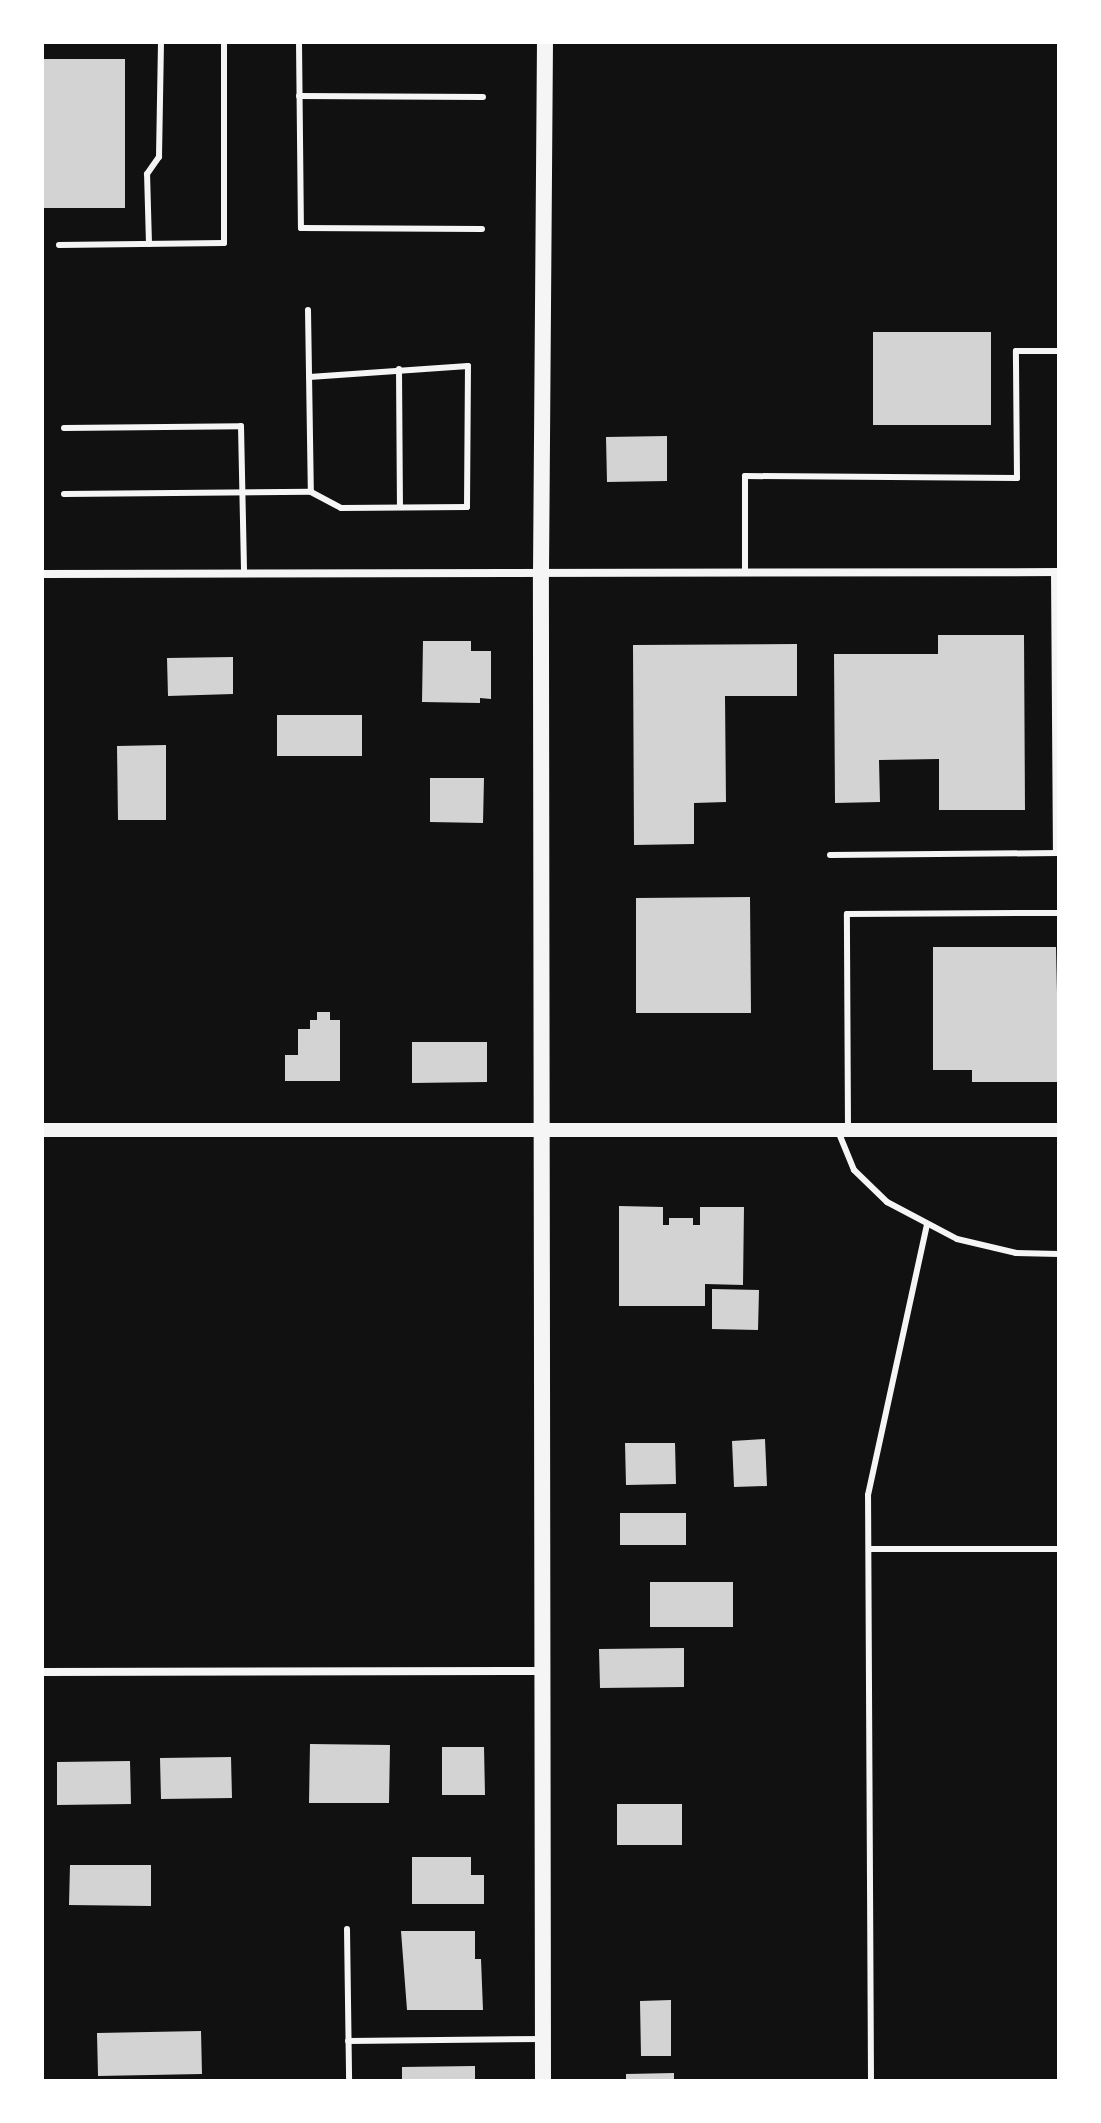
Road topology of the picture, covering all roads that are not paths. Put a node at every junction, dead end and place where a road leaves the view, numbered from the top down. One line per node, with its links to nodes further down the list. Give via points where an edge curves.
1 (161, 42): 8 (lane, via 159,157 147,174)
2 (224, 42): 8 (lane, via 224,243)
3 (299, 42): 5 (lane)
4 (545, 42): 20 (main road)
5 (299, 96): 6 (lane); 7 (lane, via 301,228)
6 (483, 97)
7 (482, 229)
8 (149, 244): 9 (lane)
9 (59, 245)
10 (308, 310): 13 (lane)
11 (1059, 351): 21 (lane, via 1016,351 1017,478 745,476)
12 (399, 369): 13 (lane); 18 (lane); 18 (lane, via 468,366 467,507)
13 (309, 377): 16 (lane)
14 (64, 428): 15 (lane, via 241,426)
15 (242, 492): 16 (lane); 17 (lane); 23 (lane)
16 (311, 492): 18 (lane, via 341,508)
17 (64, 494)
18 (400, 506)
19 (1057, 572): 21 (street); 24 (lane)
20 (541, 573): 21 (street); 23 (street); 30 (main road)
21 (745, 573)
22 (42, 574): 23 (street)
23 (244, 574)
24 (1058, 853): 25 (lane)
25 (830, 855)
26 (1059, 913): 29 (lane, via 847,914)
27 (42, 1130): 30 (street)
28 (1059, 1130): 29 (street)
29 (843, 1131): 30 (street); 31 (lane, via 854,1170 887,1202)
30 (543, 1133): 35 (main road)
31 (927, 1224): 32 (lane, via 993,1249); 33 (lane, via 876,1446 868,1495)
32 (1059, 1254)
33 (869, 1549): 34 (lane); 42 (lane)
34 (1059, 1549)
35 (545, 1671): 36 (street); 38 (main road)
36 (42, 1672)
37 (347, 1929): 39 (lane)
38 (543, 2039): 39 (lane); 41 (main road)
39 (348, 2041): 40 (lane)
40 (349, 2081)
41 (543, 2081)
42 (871, 2081)

